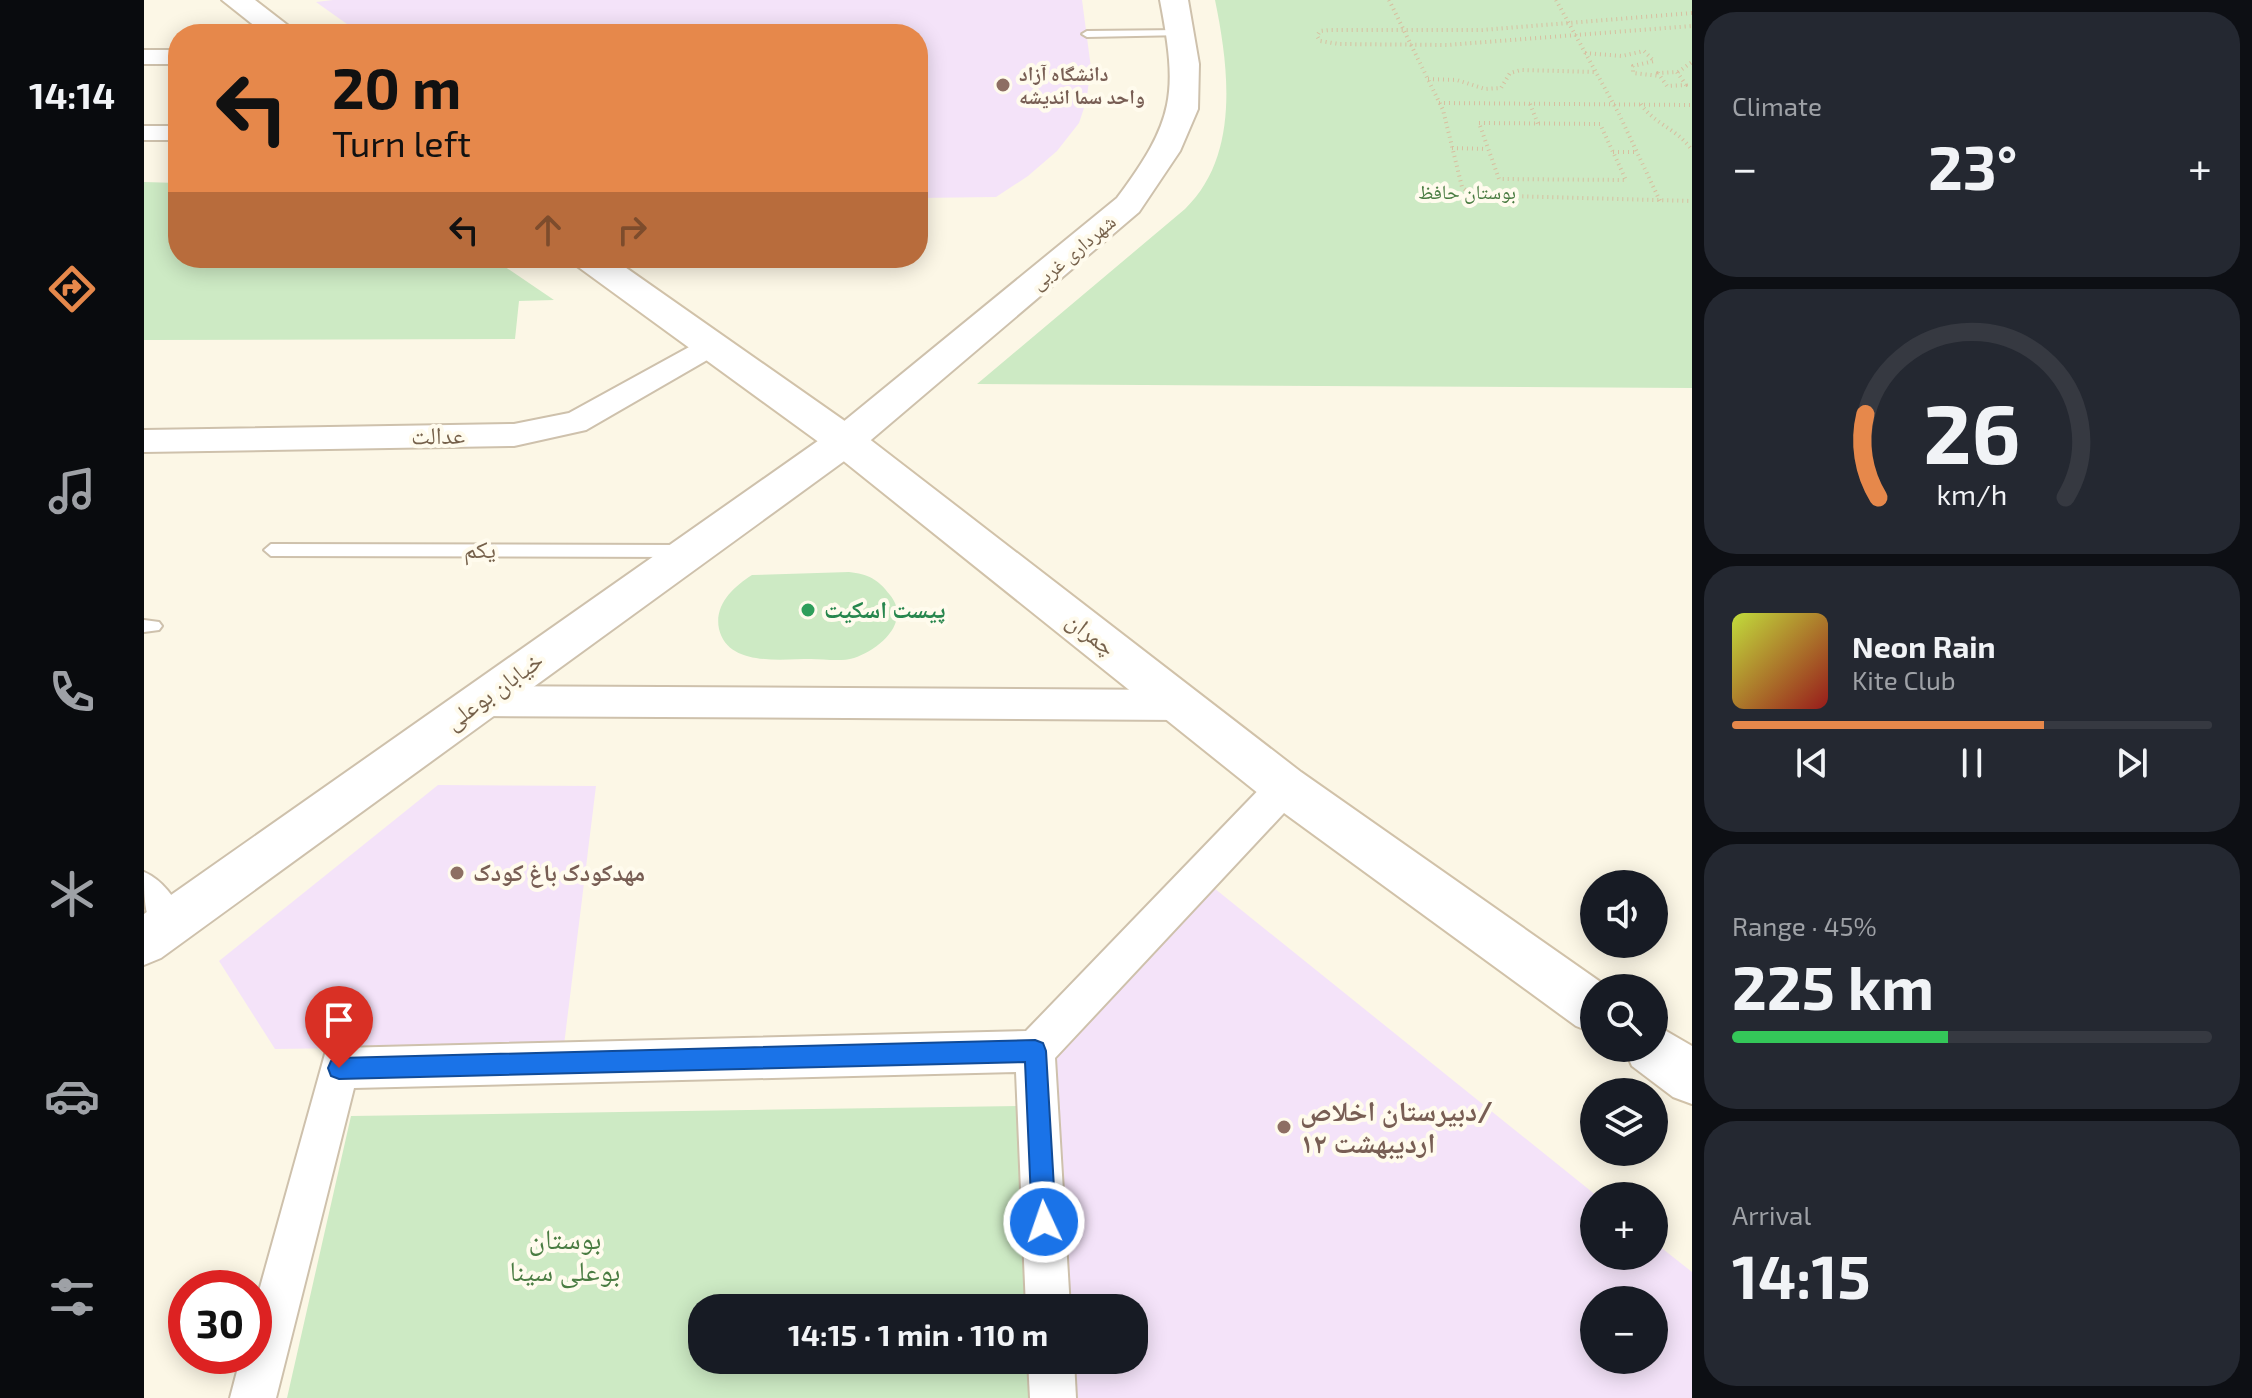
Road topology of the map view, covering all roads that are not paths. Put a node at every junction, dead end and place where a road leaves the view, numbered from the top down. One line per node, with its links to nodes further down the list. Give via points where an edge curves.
1 (236, 0): 3 (main road)
2 (1174, 0): 4 (street, شهرداری غربی)
3 (270, 24)
4 (1181, 33): 5 (lane); 13 (street, شهرداری غربی, via 1188,94 1180,127 1128,205)
5 (1087, 34)
6 (144, 57): 7 (street)
7 (168, 57)
8 (144, 133): 9 (street)
9 (168, 133)
10 (603, 268): 11 (main road, چمران)
11 (711, 345): 12 (street, عدالت, via 576,422 514,435); 13 (main road, چمران)
12 (144, 441)
13 (845, 441): 15 (street, خیابان بوعلی); 17 (main road, چمران)
14 (271, 550): 15 (lane, یکم)
15 (690, 551): 16 (street, خیابان بوعلی)
16 (481, 701): 17 (street); 20 (street, خیابان بوعلی)
17 (1181, 705): 18 (main road, چمران)
18 (1285, 787): 21 (main road, چمران); 22 (street)
19 (144, 890): 20 (street)
20 (156, 933)
21 (1580, 998)
22 (1035, 1051): 25 (street); 27 (street, via 339,1068)
23 (1668, 1061): 24 (main road)
24 (1692, 1078)
25 (1047, 1294)
26 (1052, 1374): 28 (street)
27 (253, 1398)
28 (1053, 1398)

